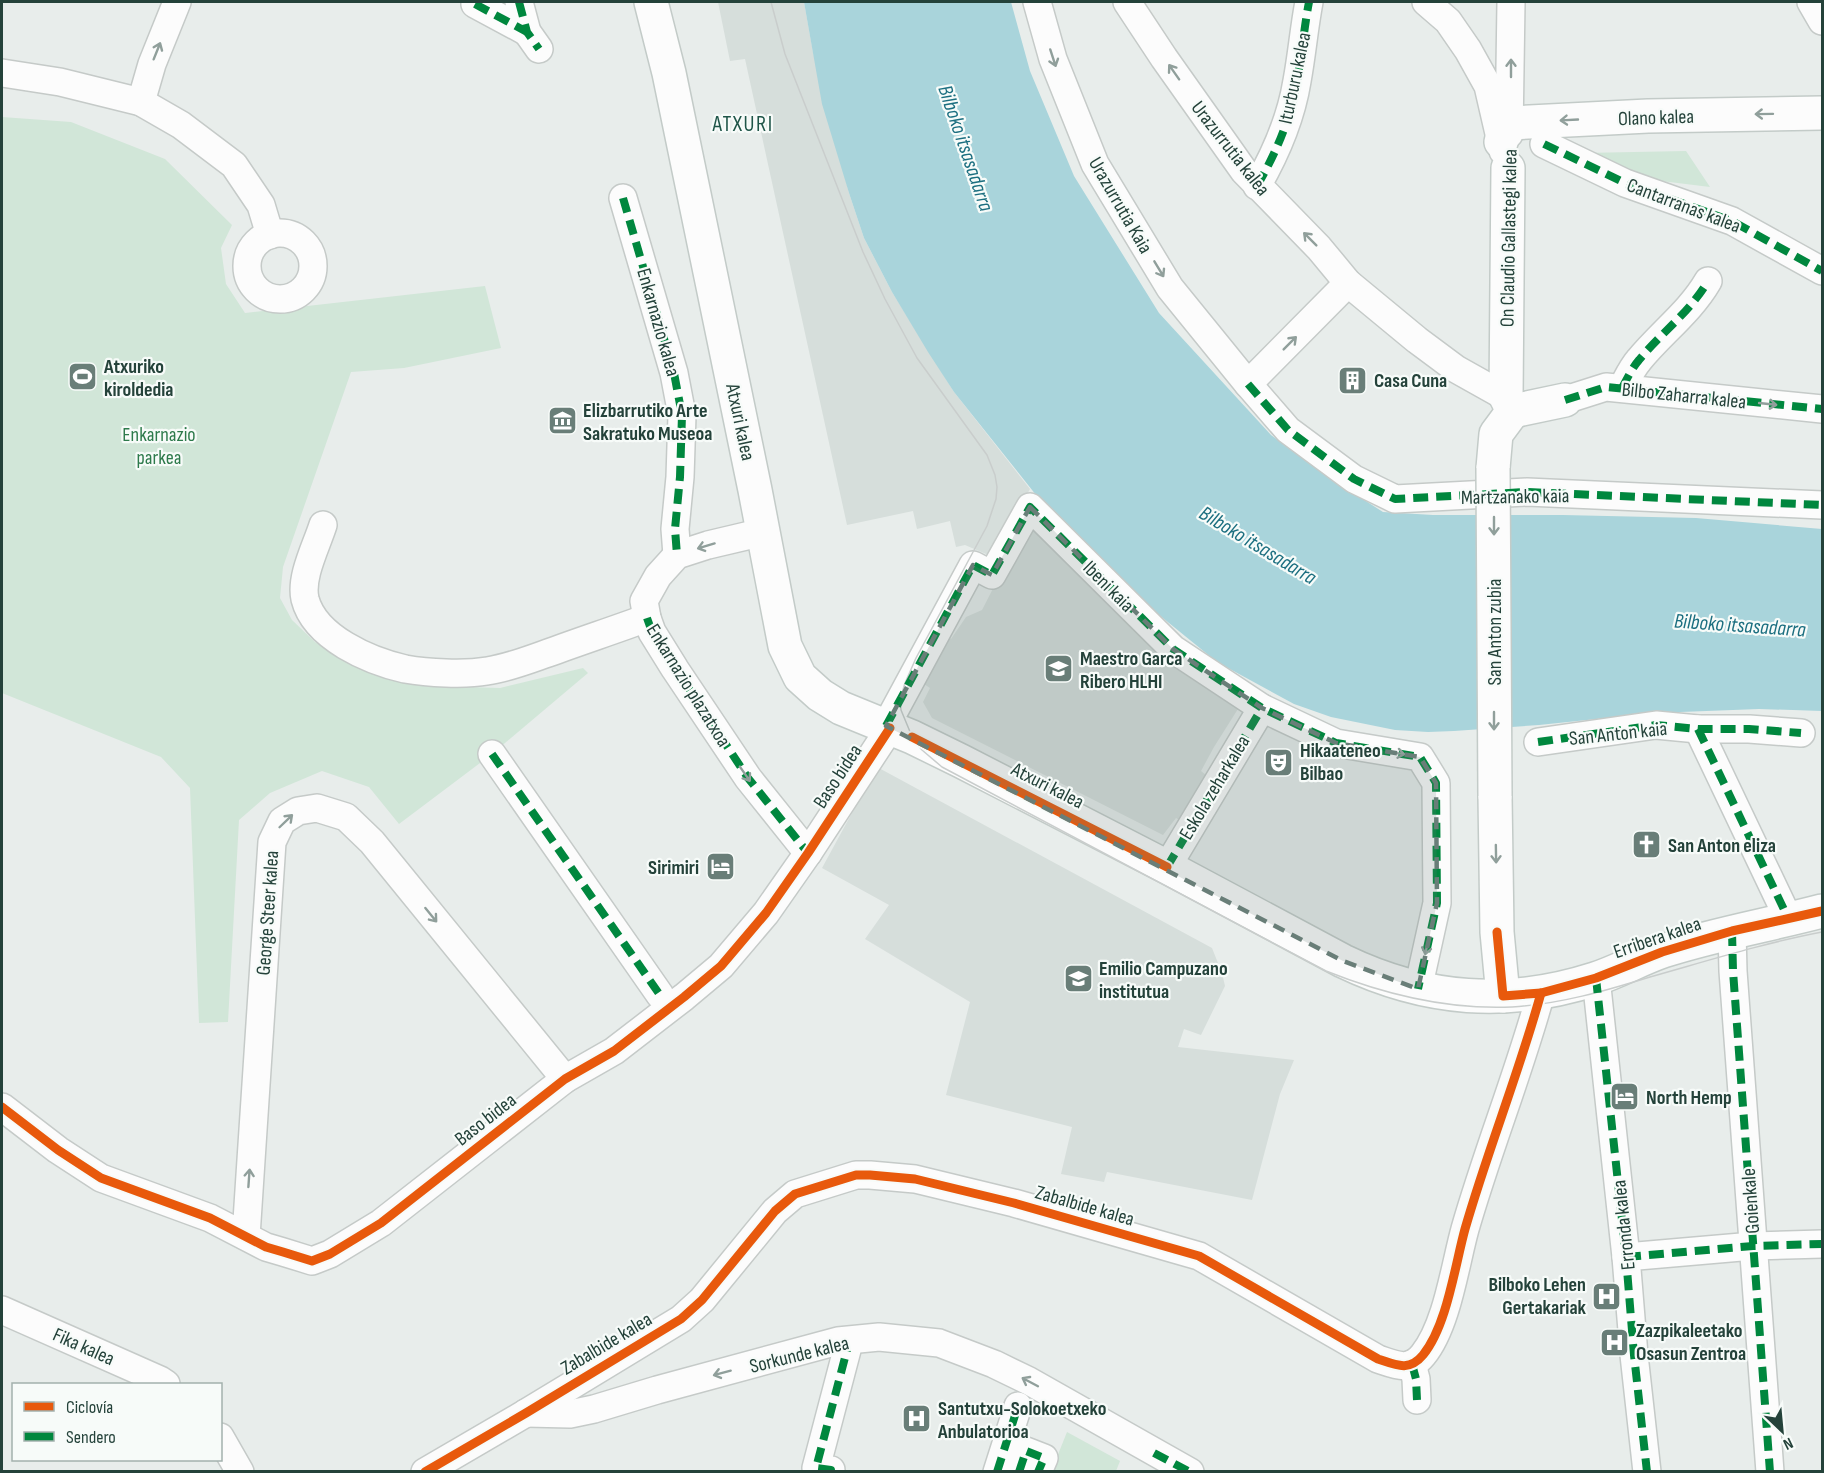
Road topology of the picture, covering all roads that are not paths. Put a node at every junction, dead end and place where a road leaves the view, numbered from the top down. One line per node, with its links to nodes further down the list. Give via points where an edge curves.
1 (177, 2): 13 (street, one-way to 1)
2 (519, 2): 10 (street, via 533,40)
3 (651, 2): 30 (street, Atxuri kalea)
4 (1037, 2): 23 (street, Urazurrutia Kaia, one-way to 23, via 1053,59 1095,164 1170,288)
5 (1127, 2): 17 (street, Urazurrutia kalea, one-way to 5)
6 (1309, 2): 17 (street, Iturburu kalea, via 1287,123)
7 (1426, 2): 15 (street, via 1448,21 1468,50 1488,86)
8 (1511, 2): 15 (street, On Claudio Gallastegi kalea, one-way to 8)
9 (1811, 2): 11 (street)
10 (475, 4)
11 (1822, 21)
12 (2, 72): 13 (street)
13 (141, 102): 19 (street, via 181,125 234,165 261,205)
14 (1822, 113): 15 (street, Olano kalea, one-way to 15, via 1648,116)
15 (1506, 144): 26 (street, On Claudio Gallastegi kalea)
16 (1544, 144): 20 (street, Cantarranas kalea, via 1625,183 1732,221)
17 (1257, 186): 22 (street, Urazurrutia kalea, one-way to 17)
18 (623, 198): 31 (street, Enkarnazio kalea, via 674,373 682,415)
19 (270, 235)
20 (1822, 271)
21 (1708, 281): 24 (street, via 1677,321 1638,361)
22 (1348, 283): 23 (street, one-way to 22); 26 (street, Urazurrutia kalea, via 1432,352)
23 (1248, 384): 28 (street, Martzanako kaia, via 1288,430 1354,479 1395,499 1527,492)
24 (1622, 388): 25 (street, Bilbo Zaharra kalea, via 1606,387); 27 (street, Bilbo Zaharra kalea, one-way to 27)
25 (1565, 400): 26 (street, Bilbo Zaharra kalea)
26 (1509, 404): 48 (street, San Anton zubia, one-way to 48, bridge, via 1496,434 1493,468 1497,932)
27 (1822, 409)
28 (1822, 505)
29 (323, 525): 32 (street, via 304,581 305,599 315,620 348,648 407,669 488,671)
30 (763, 532): 31 (street, one-way to 31); 34 (street, Atxuri kalea, via 785,646 800,677 841,708)
31 (676, 555): 32 (street, Enkarnazio plazatxoa, via 644,601)
32 (647, 618): 39 (street, Enkarnazio plazatxoa, one-way to 39, via 652,632 748,778)
33 (1262, 708): 34 (street, Ibeni kaia, via 1173,649 1030,507 992,575 973,565); 40 (street, Eskola zeharkalea); 45 (street, Ibeni kaia, one-way to 45, via 1336,743 1420,757 1436,783 1437,903)
34 (888, 727): 39 (street, Baso bidea); 40 (street, Atxuri kalea)
35 (1698, 729): 36 (street, San Anton kaia); 37 (street, San Anton kaia, via 1656,725); 42 (street)
36 (1801, 733)
37 (1538, 742)
38 (492, 754): 47 (street)
39 (808, 853): 49 (street, Baso bidea, via 766,913 721,966 614,1051)
40 (1167, 867): 45 (street, Atxuri kalea, via 1351,965)
41 (1822, 911): 42 (street, Erribera kalea)
42 (1789, 920): 43 (street, Erribera kalea)
43 (1732, 931): 44 (street, Erribera kalea, via 1662,952); 53 (street, Goienkale)
44 (1596, 978): 46 (street, Erribera kalea); 54 (street, Erronda kalea)
45 (1418, 989): 48 (street, Atxuri kalea, via 1454,996)
46 (1541, 993): 48 (street, Erribera kalea); 57 (street, via 1465,1228 1436,1334 1425,1353)
47 (660, 995)
48 (1503, 996)
49 (565, 1079): 51 (street, Baso bidea, via 381,1223 330,1254 312,1261 266,1247); 51 (street, George Steer kalea, one-way to 49, via 272,842 282,821 298,811 317,808 346,817 372,842)
50 (2, 1107): 51 (street, Baso bidea, via 101,1178 210,1218)
51 (246, 1236)
52 (1822, 1245): 53 (street)
53 (1753, 1246): 54 (street); 72 (street, Goienkale)
54 (1626, 1257): 71 (street, Erronda kalea)
55 (2, 1310): 58 (street, Fika kalea)
56 (847, 1350): 66 (street, via 816,1468)
57 (1412, 1364): 59 (street); 61 (street, Zabalbide kalea, via 1399,1367 1378,1359 1199,1256 915,1179 856,1175 795,1194 775,1211 702,1300 681,1319)
58 (164, 1383)
59 (1417, 1400)
60 (1018, 1406): 67 (street)
61 (526, 1413): 63 (street, Sorkunde kalea, one-way to 61, via 1029,1381 994,1364 939,1343 879,1337 838,1341 594,1409 570,1414); 65 (street, Zabalbide kalea)
62 (222, 1440): 64 (street)
63 (1150, 1462): 70 (street, Sorkunde kalea)
64 (240, 1472)
65 (425, 1472)
66 (831, 1472)
67 (997, 1472)
68 (1019, 1472): 69 (street, via 1026,1451 1044,1458)
69 (1038, 1472)
70 (1190, 1472)
71 (1647, 1472)
72 (1770, 1472)

